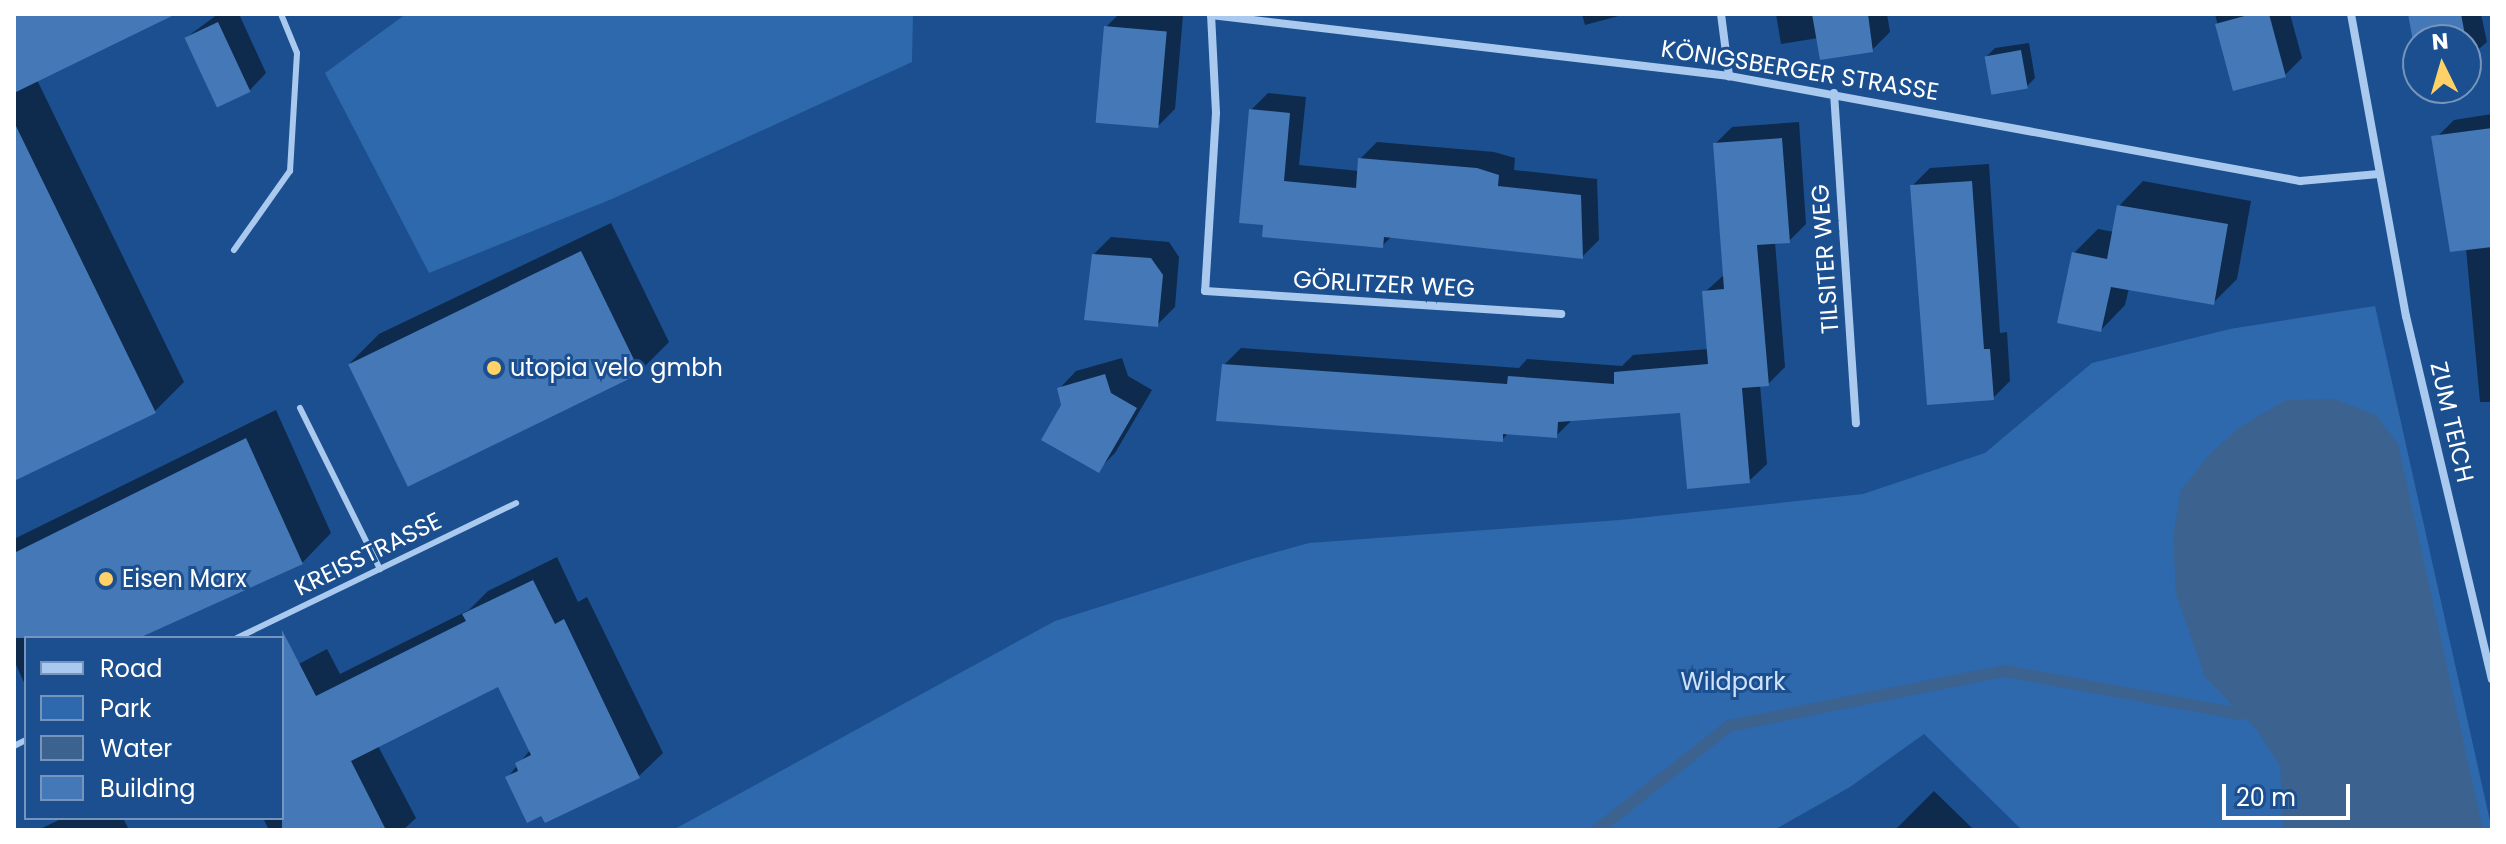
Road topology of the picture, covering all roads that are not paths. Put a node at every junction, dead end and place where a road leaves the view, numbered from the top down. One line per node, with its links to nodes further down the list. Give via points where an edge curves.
1 (281, 14): 8 (lane, via 297,53 290,171)
2 (1211, 14): 5 (street, KÖNIGSBERGER STRASSE); 9 (street, GÖRLITZER WEG, via 1216,113 1205,291)
3 (1721, 14): 5 (street)
4 (2351, 14): 7 (street, ZUM TEICH)
5 (1729, 76): 6 (street, KÖNIGSBERGER STRASSE)
6 (1834, 93): 7 (street, KÖNIGSBERGER STRASSE, via 2300,181); 11 (street, TILSITER WEG)
7 (2379, 174): 15 (street, ZUM TEICH, via 2406,316)
8 (234, 250)
9 (1561, 314)
10 (300, 408): 13 (lane)
11 (1856, 423)
12 (516, 503): 13 (lane, KREISSTRASSE)
13 (380, 569): 14 (lane, KREISSTRASSE)
14 (241, 636)
15 (2492, 679)

